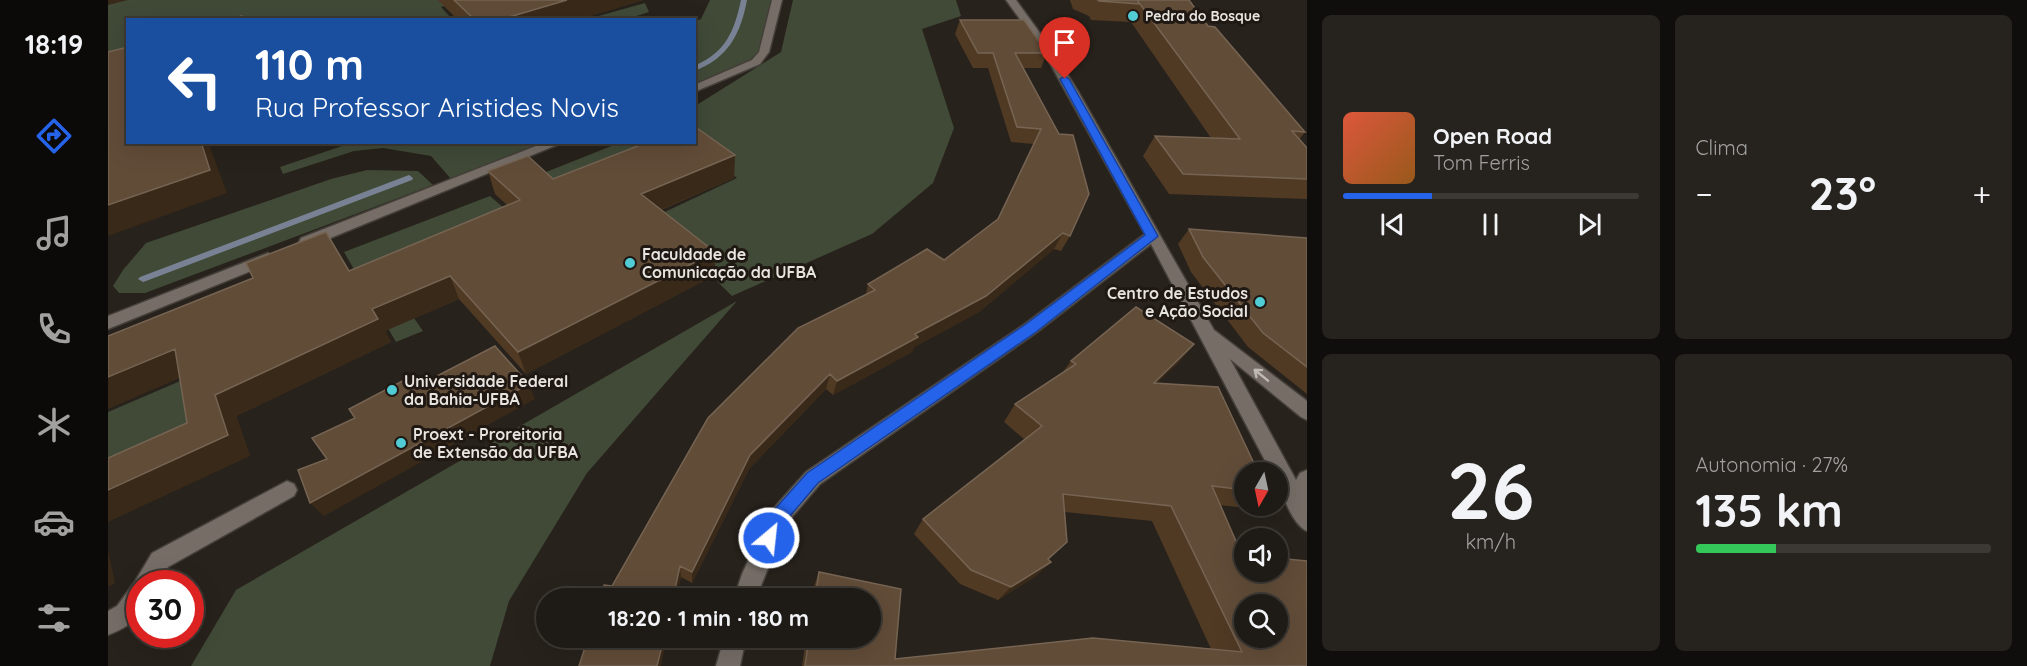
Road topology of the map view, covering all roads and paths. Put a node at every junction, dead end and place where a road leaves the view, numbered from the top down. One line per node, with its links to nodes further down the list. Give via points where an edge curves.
1 (777, 0): 3 (street, via 764,52 756,62)
2 (1011, 0): 5 (street, via 1058,68)
3 (696, 87)
4 (553, 144): 6 (street)
5 (1152, 236): 7 (street); 14 (street, via 1022,334 813,478 779,517)
6 (108, 323)
7 (1208, 332): 8 (street, one-way to 7); 11 (street)
8 (1307, 412)
9 (1307, 479): 11 (street)
10 (287, 490): 13 (street, via 160,560)
11 (1295, 501): 12 (street)
12 (1307, 521)
13 (154, 570)
14 (748, 588)
15 (126, 613): 16 (street)
16 (108, 624)
17 (732, 648): 18 (street)
18 (728, 666)

